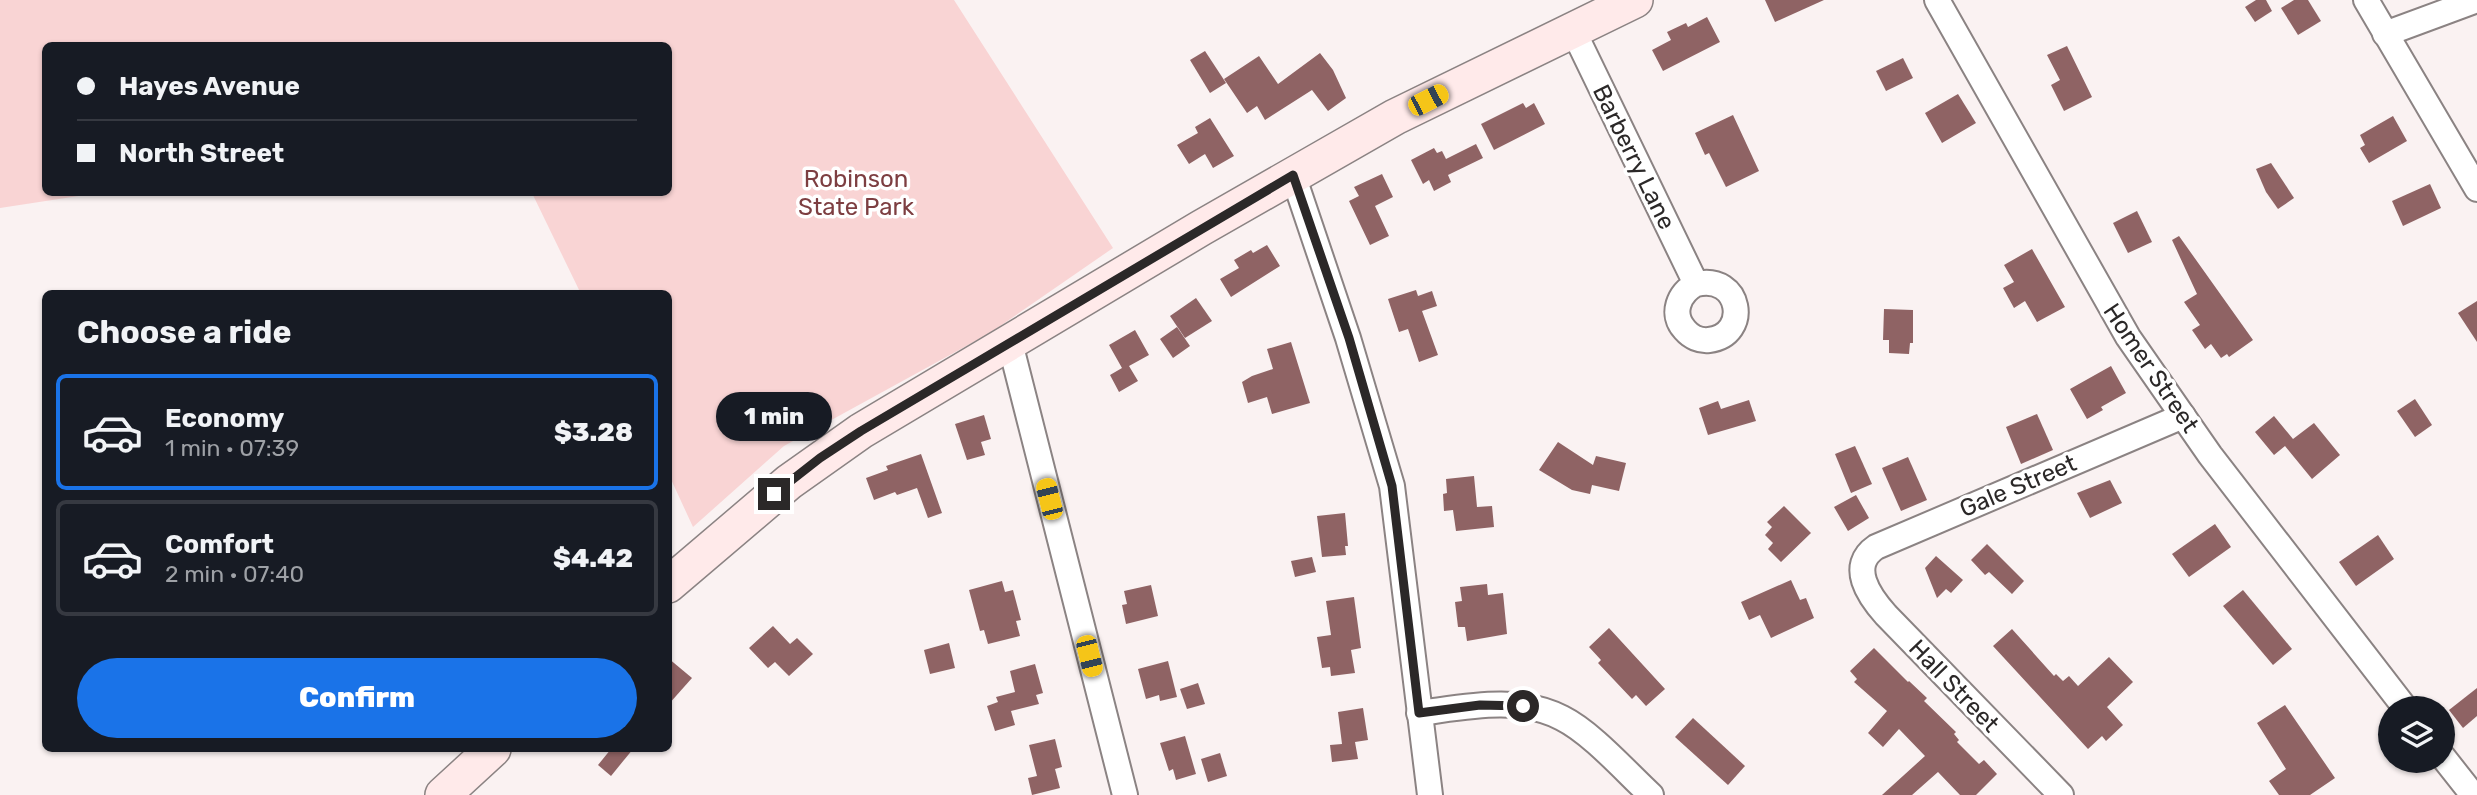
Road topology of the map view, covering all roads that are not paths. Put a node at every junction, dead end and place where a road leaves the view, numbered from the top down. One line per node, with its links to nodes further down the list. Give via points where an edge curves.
1 (1635, 0): 5 (main road)
2 (1937, 0): 11 (street, Homer Street, via 2110,308)
3 (2366, 0): 6 (street)
4 (2477, 0): 6 (street)
5 (1573, 30): 7 (main road, via 1395,117); 9 (street, Barberry Lane)
6 (2385, 34): 8 (street)
7 (1293, 175): 10 (main road); 15 (street, via 1349,338 1392,486)
8 (2477, 189)
9 (1696, 284)
10 (1010, 343): 13 (main road, via 820,458); 19 (street)
11 (2183, 416): 12 (street, Gale Street, via 1877,547); 14 (street, Homer Street)
12 (1862, 568): 22 (street, Hall Street, via 1865,586 1885,615)
13 (672, 581)
14 (2396, 696)
15 (1419, 713): 20 (street); 21 (street, via 1496,704 1550,713 1585,734)
16 (490, 752): 18 (main road)
17 (2455, 772): 23 (street)
18 (443, 795)
19 (1125, 795)
20 (1430, 795)
21 (1651, 795)
22 (2061, 795)
23 (2473, 795)

